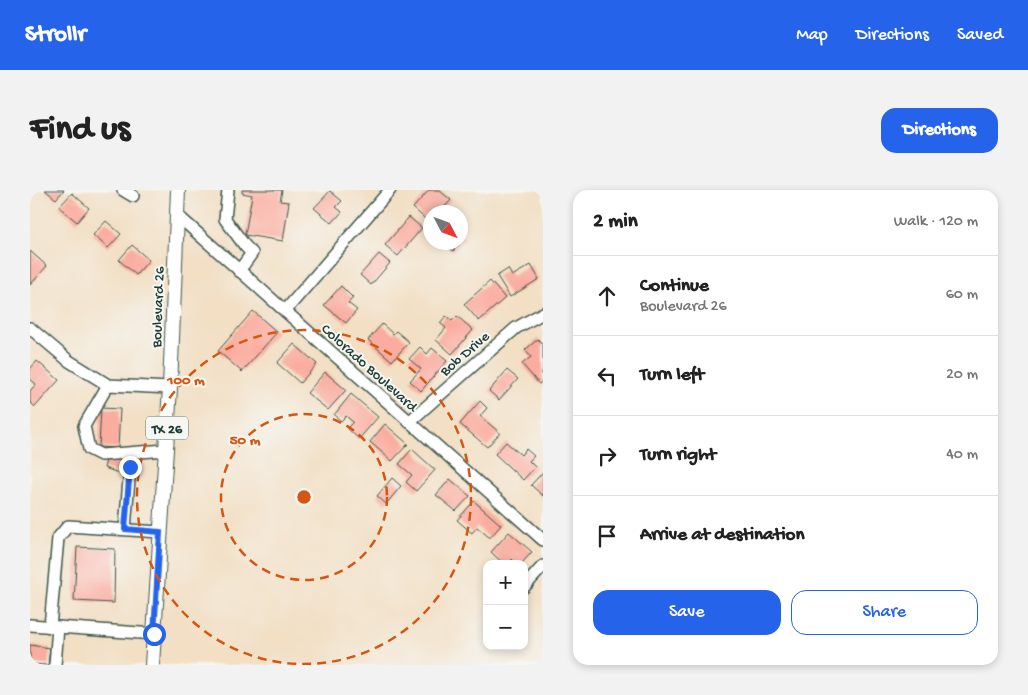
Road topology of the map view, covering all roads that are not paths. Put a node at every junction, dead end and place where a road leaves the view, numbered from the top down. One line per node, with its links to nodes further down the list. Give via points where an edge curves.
1 (178, 190): 4 (main road, Boulevard 26 / TX 26)
2 (228, 190): 5 (street, via 225,219 252,253)
3 (390, 190): 6 (street)
4 (178, 215): 5 (street, Colorado Boulevard); 10 (main road, Boulevard 26 / TX 26)
5 (239, 271): 6 (street, Colorado Boulevard)
6 (284, 311): 11 (street, Colorado Boulevard)
7 (543, 313): 11 (street, Bob Drive, via 516,328)
8 (30, 328): 9 (street, via 69,361)
9 (108, 385): 10 (street); 12 (street, via 84,426 89,449 101,455)
10 (170, 388): 12 (main road, Boulevard 26 / TX 26)
11 (409, 422): 16 (street, Colorado Boulevard)
12 (166, 450): 15 (main road, Boulevard 26 / TX 26)
13 (130, 467): 14 (street)
14 (125, 529): 15 (street); 20 (street, via 68,526 58,538)
15 (160, 532): 21 (main road, Boulevard 26 / TX 26)
16 (543, 540)
17 (543, 566): 18 (street)
18 (528, 583)
19 (30, 626): 20 (street)
20 (54, 627): 21 (street); 22 (street)
21 (154, 634): 23 (main road, Boulevard 26 / TX 26)
22 (55, 665)
23 (152, 665)

